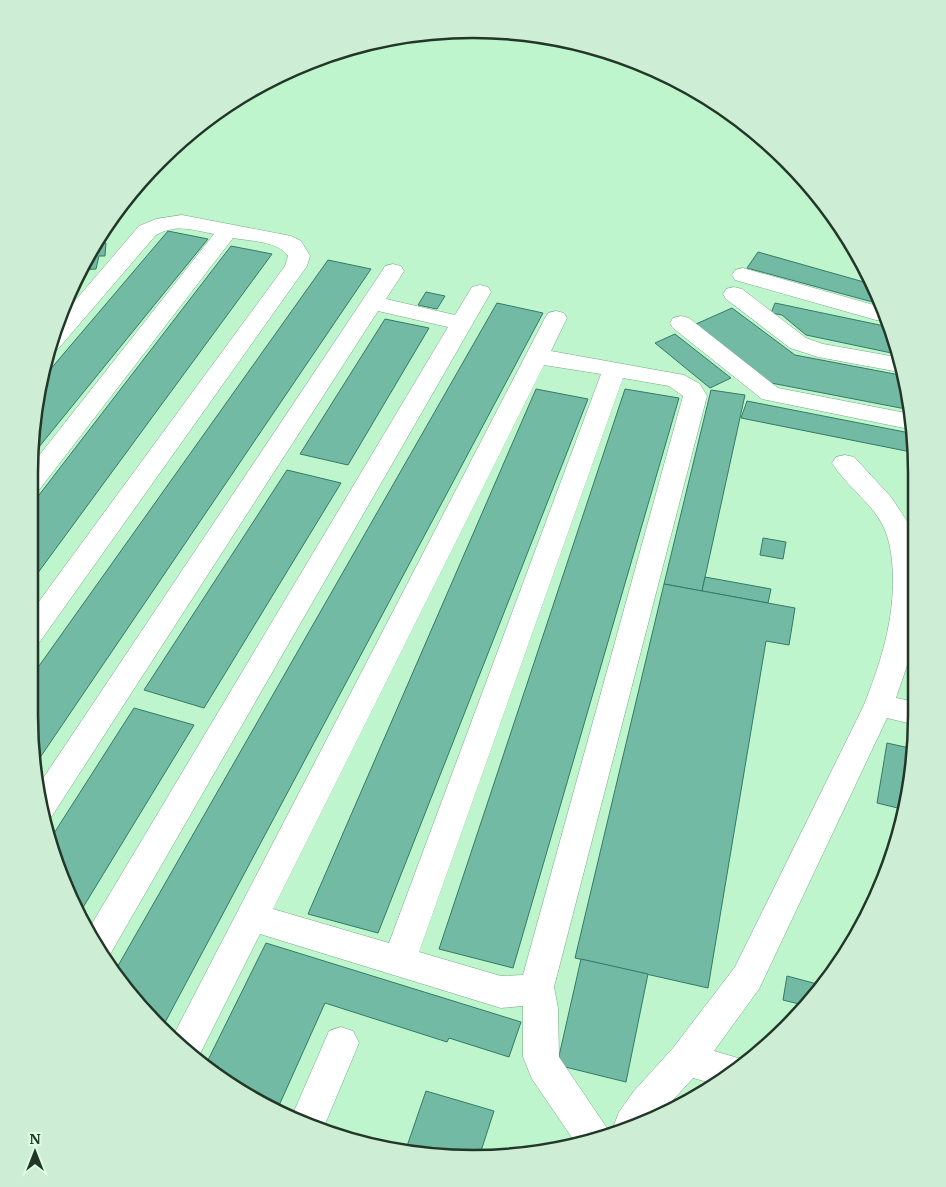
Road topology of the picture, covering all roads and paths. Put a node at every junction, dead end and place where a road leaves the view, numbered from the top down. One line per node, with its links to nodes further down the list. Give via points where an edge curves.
1 (228, 230): 4 (lane, via 182,221 155,225); 17 (lane); 18 (lane, via 294,246 299,256 296,266)
2 (393, 271): 6 (lane)
3 (80, 284): 4 (lane)
4 (102, 284): 11 (lane)
5 (480, 292): 10 (lane)
6 (372, 303): 10 (lane); 21 (lane)
7 (877, 313): 13 (lane, via 738,285 798,343 818,350)
8 (556, 318): 12 (lane)
9 (681, 323): 15 (lane, via 771,394)
10 (460, 324): 23 (lane)
11 (62, 330)
12 (537, 356): 14 (lane); 22 (lane)
13 (895, 364)
14 (614, 370): 24 (lane); 25 (lane, via 676,380 692,388 695,396)
15 (905, 421)
16 (845, 463): 19 (lane, via 892,518 900,533 904,552 906,622 900,649)
17 (38, 474)
18 (38, 624)
19 (879, 705): 20 (lane); 28 (lane, via 747,978)
20 (908, 712)
21 (46, 799)
22 (252, 917): 24 (lane); 26 (lane)
23 (101, 939)
24 (399, 962): 25 (lane, via 501,992)
25 (537, 987): 32 (lane, via 541,1008 541,1057)
26 (188, 1043)
27 (341, 1043): 30 (lane)
28 (686, 1060): 29 (lane); 31 (lane)
29 (724, 1070)
30 (310, 1117)
31 (638, 1117)
32 (591, 1133)

